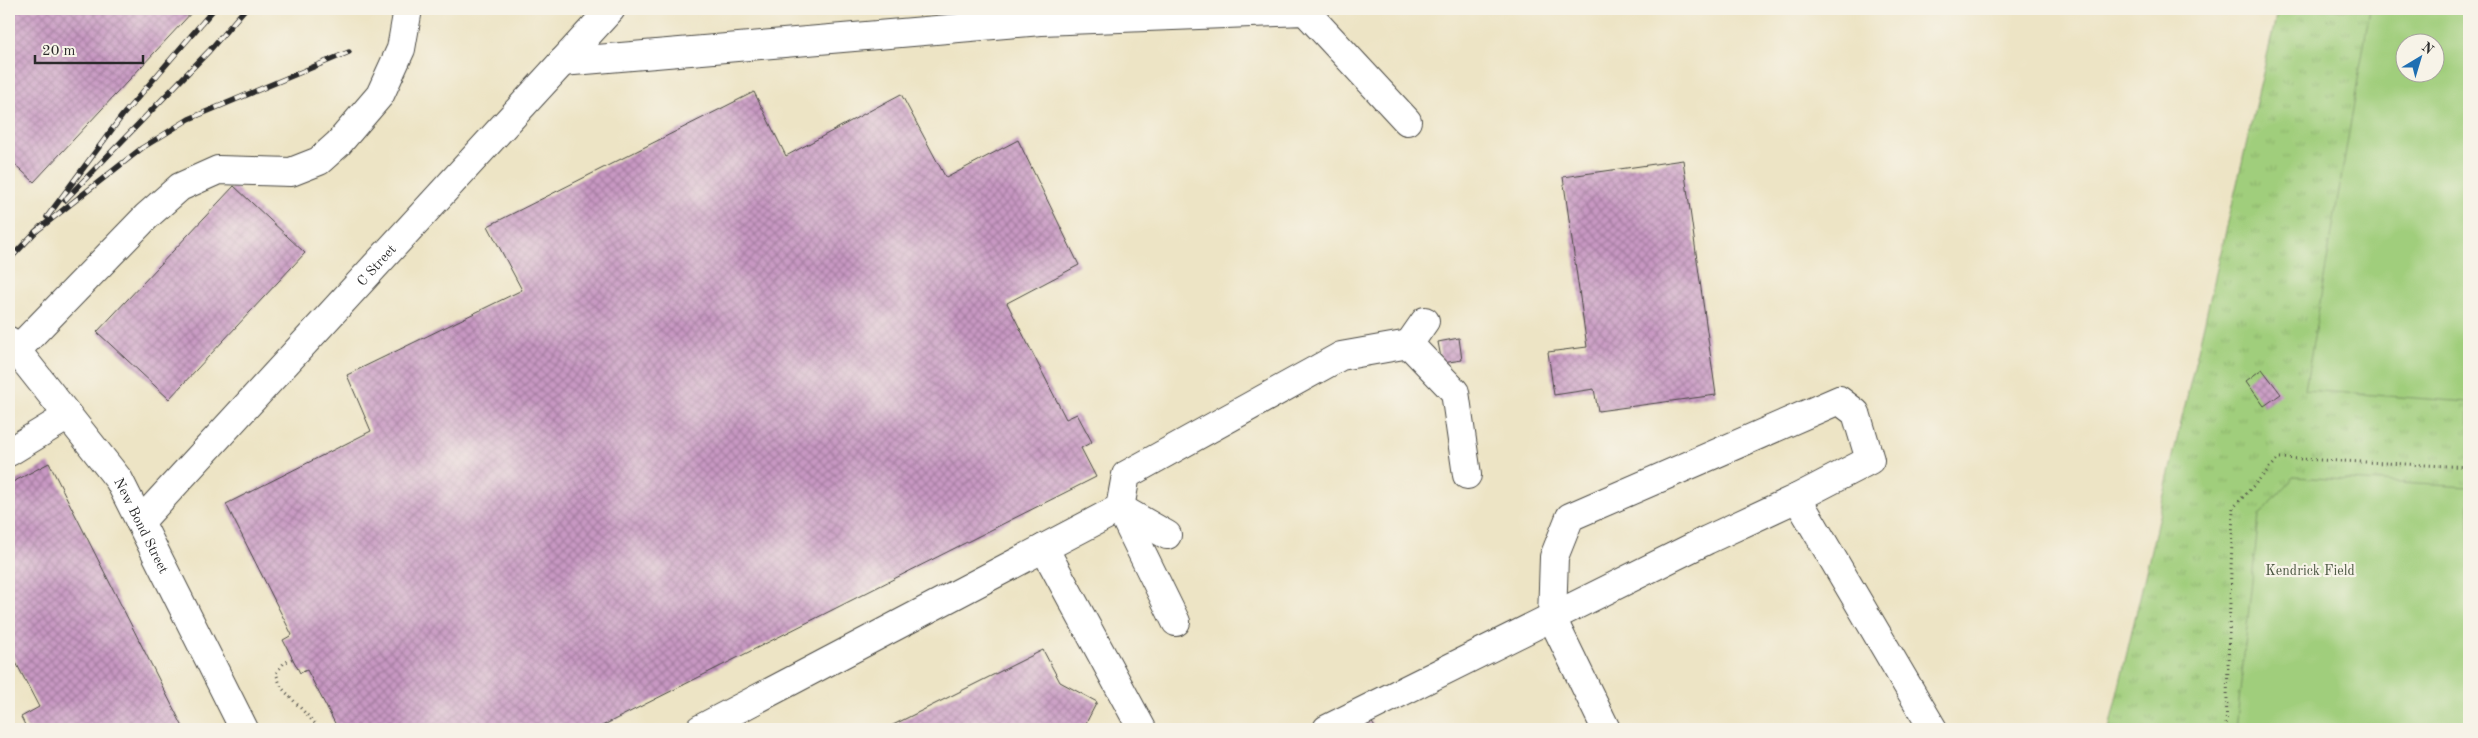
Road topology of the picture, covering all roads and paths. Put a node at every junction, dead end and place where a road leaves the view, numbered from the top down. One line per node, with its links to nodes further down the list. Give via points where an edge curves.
1 (408, 9): 7 (street, via 400,49 380,95 325,156 291,172 218,170 180,187)
2 (611, 9): 3 (street, C Street)
3 (562, 62): 4 (street, via 1040,21 1305,11); 14 (street, C Street)
4 (1407, 121)
5 (1424, 321): 6 (street)
6 (1409, 344): 11 (street, via 1455,392); 13 (street, via 1341,356 1126,475)
7 (12, 346): 8 (street, New Bond Street)
8 (68, 416): 9 (street); 14 (street, New Bond Street, via 119,480)
9 (9, 452)
10 (2469, 467): 27 (path, via 2279,458 2246,493 2233,508)
11 (1467, 475)
12 (1797, 498): 17 (street); 17 (street, via 1870,460 1856,413 1839,400 1570,517 1554,557); 26 (street)
13 (1120, 508): 15 (street); 16 (street); 18 (street)
14 (140, 522): 20 (street, New Bond Street)
15 (1167, 534)
16 (1044, 548): 22 (street); 23 (street)
17 (1552, 618): 24 (street); 25 (street)
18 (1176, 622)
19 (292, 659): 21 (path, via 276,673 281,687)
20 (244, 729)
21 (320, 729)
22 (700, 729)
23 (1142, 729)
24 (1327, 729)
25 (1606, 729)
26 (1933, 729)
27 (2226, 729)

